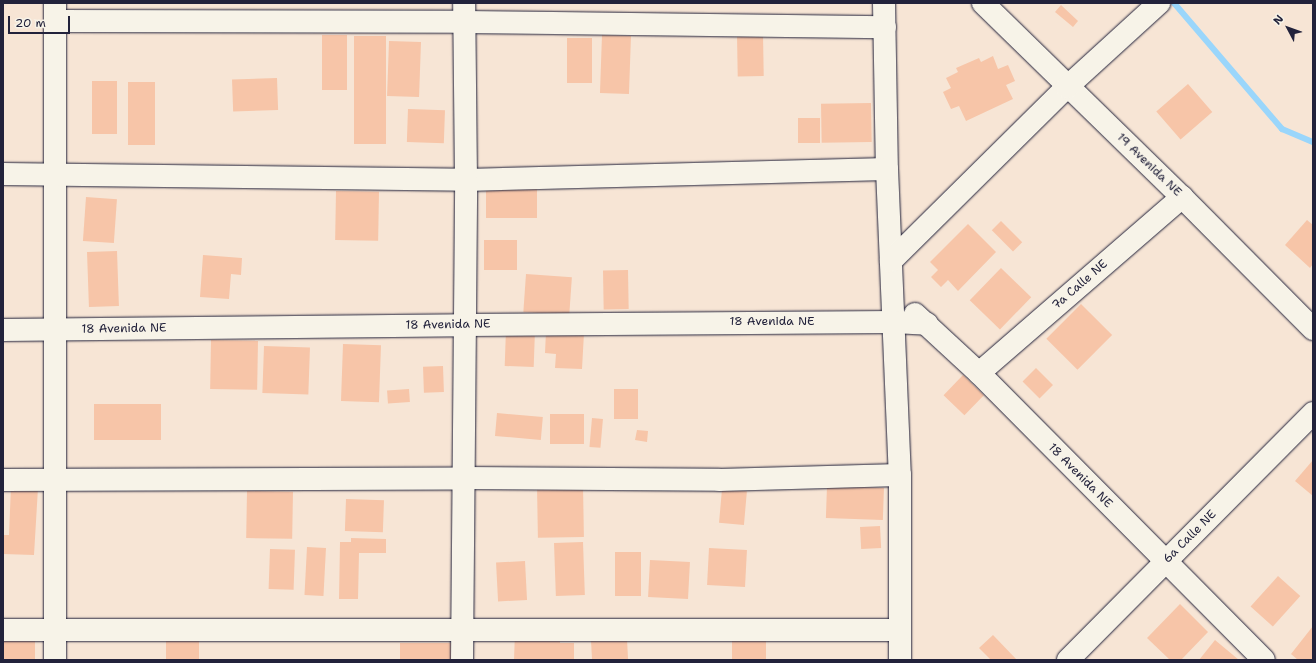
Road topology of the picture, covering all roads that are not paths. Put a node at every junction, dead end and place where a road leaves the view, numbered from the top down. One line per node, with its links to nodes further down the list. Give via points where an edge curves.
1 (884, 3): 6 (street)
2 (983, 3): 7 (street, 19 Avenida NE)
3 (1159, 3): 7 (street)
4 (55, 12): 5 (street); 10 (street)
5 (464, 13): 6 (street); 11 (street)
6 (885, 27): 8 (street)
7 (1067, 87): 12 (street, 19 Avenida NE); 13 (street)
8 (888, 169): 11 (street); 13 (street)
9 (3, 174): 10 (street)
10 (55, 175): 11 (street); 19 (street)
11 (466, 180): 17 (street)
12 (1182, 197): 20 (street, 19 Avenida NE); 21 (street, 7a Calle NE)
13 (892, 261): 14 (street)
14 (893, 296): 15 (street); 16 (street, 18 Avenida NE)
15 (894, 322): 16 (street, 18 Avenida NE); 17 (street, 18 Avenida NE); 23 (street)
16 (927, 324): 21 (street, 18 Avenida NE)
17 (465, 325): 19 (street, 18 Avenida NE); 24 (street)
18 (3, 330): 19 (street, 18 Avenida NE)
19 (55, 330): 26 (street)
20 (1313, 330)
21 (979, 373): 27 (street, 18 Avenida NE)
22 (1313, 413): 27 (street, 6a Calle NE)
23 (900, 474): 24 (street, via 719,480); 31 (street)
24 (464, 478): 26 (street); 30 (street)
25 (3, 480): 26 (street)
26 (55, 480): 29 (street)
27 (1166, 562): 35 (street, 6a Calle NE); 36 (street, 18 Avenida NE)
28 (3, 630): 29 (street)
29 (55, 630): 30 (street); 32 (street)
30 (462, 630): 31 (street); 33 (street)
31 (900, 630): 34 (street)
32 (55, 660)
33 (462, 660)
34 (900, 660)
35 (1068, 660)
36 (1264, 660)

